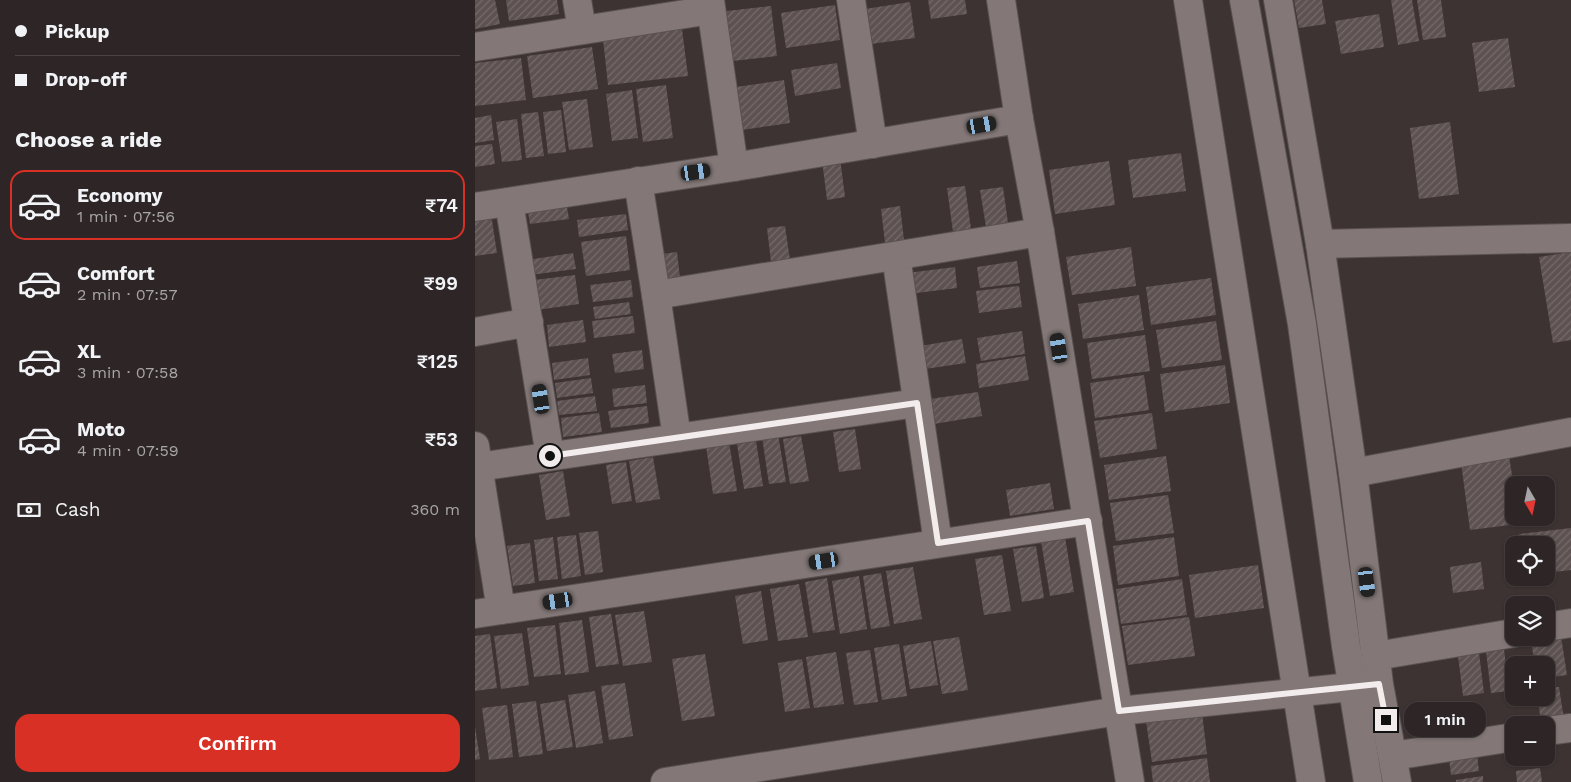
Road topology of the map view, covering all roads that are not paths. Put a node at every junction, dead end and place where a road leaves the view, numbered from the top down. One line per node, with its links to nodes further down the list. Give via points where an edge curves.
1 (577, 0): 8 (street)
2 (851, 0): 11 (street)
3 (1001, 0): 10 (street)
4 (1188, 0): 37 (street)
5 (1244, 0): 36 (street)
6 (1278, 0): 18 (street)
7 (710, 5): 8 (street); 12 (street)
8 (582, 30): 9 (street)
9 (475, 47)
10 (1019, 119): 11 (street); 16 (street)
11 (873, 144): 12 (street)
12 (734, 166): 13 (street)
13 (638, 181): 14 (street); 20 (street)
14 (509, 202): 15 (street); 21 (street)
15 (475, 207)
16 (1040, 232): 19 (street); 29 (street)
17 (1571, 238): 18 (street)
18 (1320, 244): 28 (street)
19 (896, 256): 20 (street); 23 (street)
20 (657, 295): 25 (street)
21 (529, 322): 22 (street); 27 (street)
22 (475, 332)
23 (917, 403): 25 (street); 30 (street)
24 (1571, 432): 28 (street)
25 (677, 438): 27 (street)
26 (477, 456): 27 (street); 31 (street)
27 (550, 456)
28 (1353, 473): 35 (street)
29 (1088, 521): 30 (street); 38 (street)
30 (938, 543): 31 (street)
31 (488, 612)
32 (1571, 623): 33 (street)
33 (1555, 626)
34 (1505, 634): 35 (street)
35 (1376, 656): 36 (street)
36 (1366, 685): 37 (street); 42 (street); 46 (street)
37 (1297, 693): 38 (street); 45 (street)
38 (1119, 711): 43 (street); 44 (street)
39 (1571, 728): 40 (street)
40 (1555, 731)
41 (1505, 737): 42 (street)
42 (1393, 756): 47 (street)
43 (665, 782)
44 (1130, 782)
45 (1311, 782)
46 (1368, 782)
47 (1397, 782)

